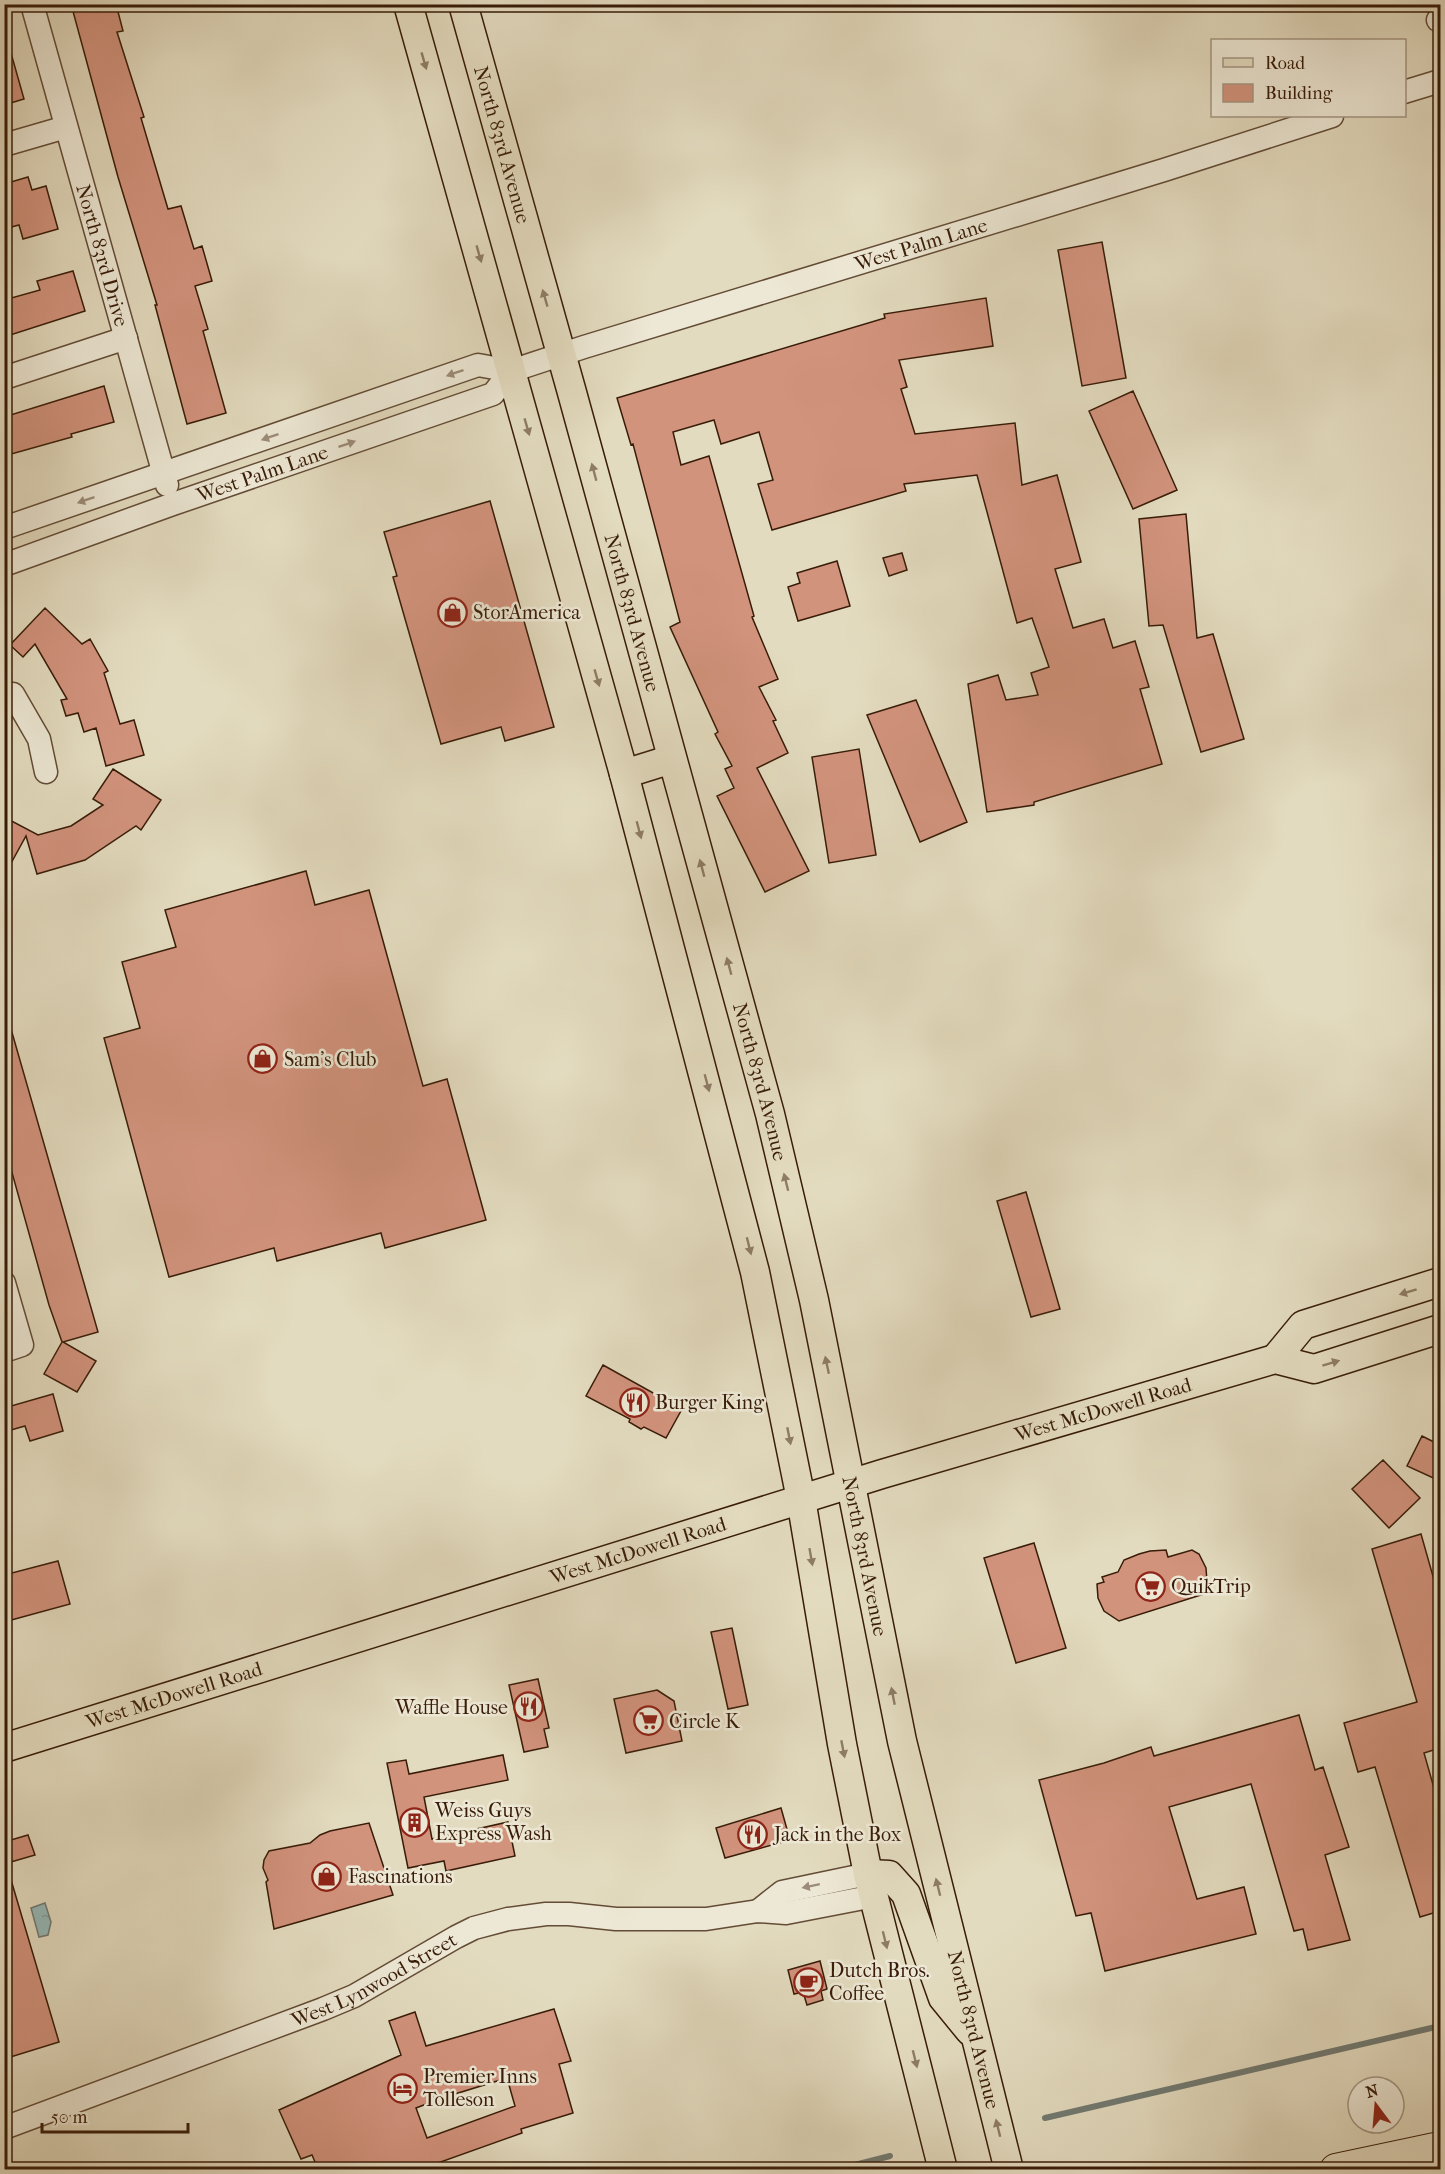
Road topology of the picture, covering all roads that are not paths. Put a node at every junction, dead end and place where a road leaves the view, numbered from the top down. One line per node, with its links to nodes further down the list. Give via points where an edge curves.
1 (32, 4): 7 (street, North 83rd Drive)
2 (408, 4): 11 (main road, one-way to 11)
3 (463, 4): 10 (main road, North 83rd Avenue, one-way to 3)
4 (1440, 81): 5 (street)
5 (1406, 91)
6 (1329, 117): 10 (street, West Palm Lane)
7 (66, 127): 8 (street); 9 (street, North 83rd Drive)
8 (4, 145)
9 (126, 338): 12 (street); 13 (street, North 83rd Drive)
10 (561, 354): 11 (street, West Palm Lane); 18 (main road, North 83rd Avenue, one-way to 10)
11 (511, 371): 13 (street, West Palm Lane, one-way to 13, via 478,365); 14 (street, West Palm Lane, one-way to 11, via 493,394); 20 (main road, one-way to 20)
12 (4, 378)
13 (164, 473): 14 (street, North 83rd Drive); 15 (street, West Palm Lane, one-way to 15)
14 (173, 504): 16 (street, West Palm Lane)
15 (4, 528)
16 (4, 566)
17 (9, 695): 19 (street, via 39,739)
18 (672, 759): 20 (main road); 26 (main road, North 83rd Avenue, one-way to 18, via 785,1175)
19 (45, 772)
20 (624, 774): 27 (main road, one-way to 27, via 755,1272)
21 (1440, 1282): 25 (main road, one-way to 25, via 1303,1325)
22 (4, 1283): 24 (street)
23 (1440, 1329): 25 (main road, one-way to 23, via 1314,1369)
24 (13, 1348)
25 (1275, 1359): 26 (main road, West McDowell Road)
26 (851, 1484): 27 (main road, West McDowell Road); 30 (main road, North 83rd Avenue, one-way to 26, via 902,1741)
27 (801, 1499): 28 (main road, West McDowell Road); 29 (main road, one-way to 29, via 840,1733)
28 (4, 1748)
29 (871, 1885): 30 (main road, via 889,1875 906,1894 943,1998); 31 (street, West Lynwood Street, via 782,1892 758,1911 706,1919 546,1914 486,1925 456,1937 333,2005); 33 (main road, one-way to 33)
30 (975, 2037): 34 (main road, North 83rd Avenue, one-way to 30)
31 (4, 2128)
32 (1440, 2148): 35 (highway)
33 (943, 2169)
34 (1009, 2169)
35 (1336, 2169)

